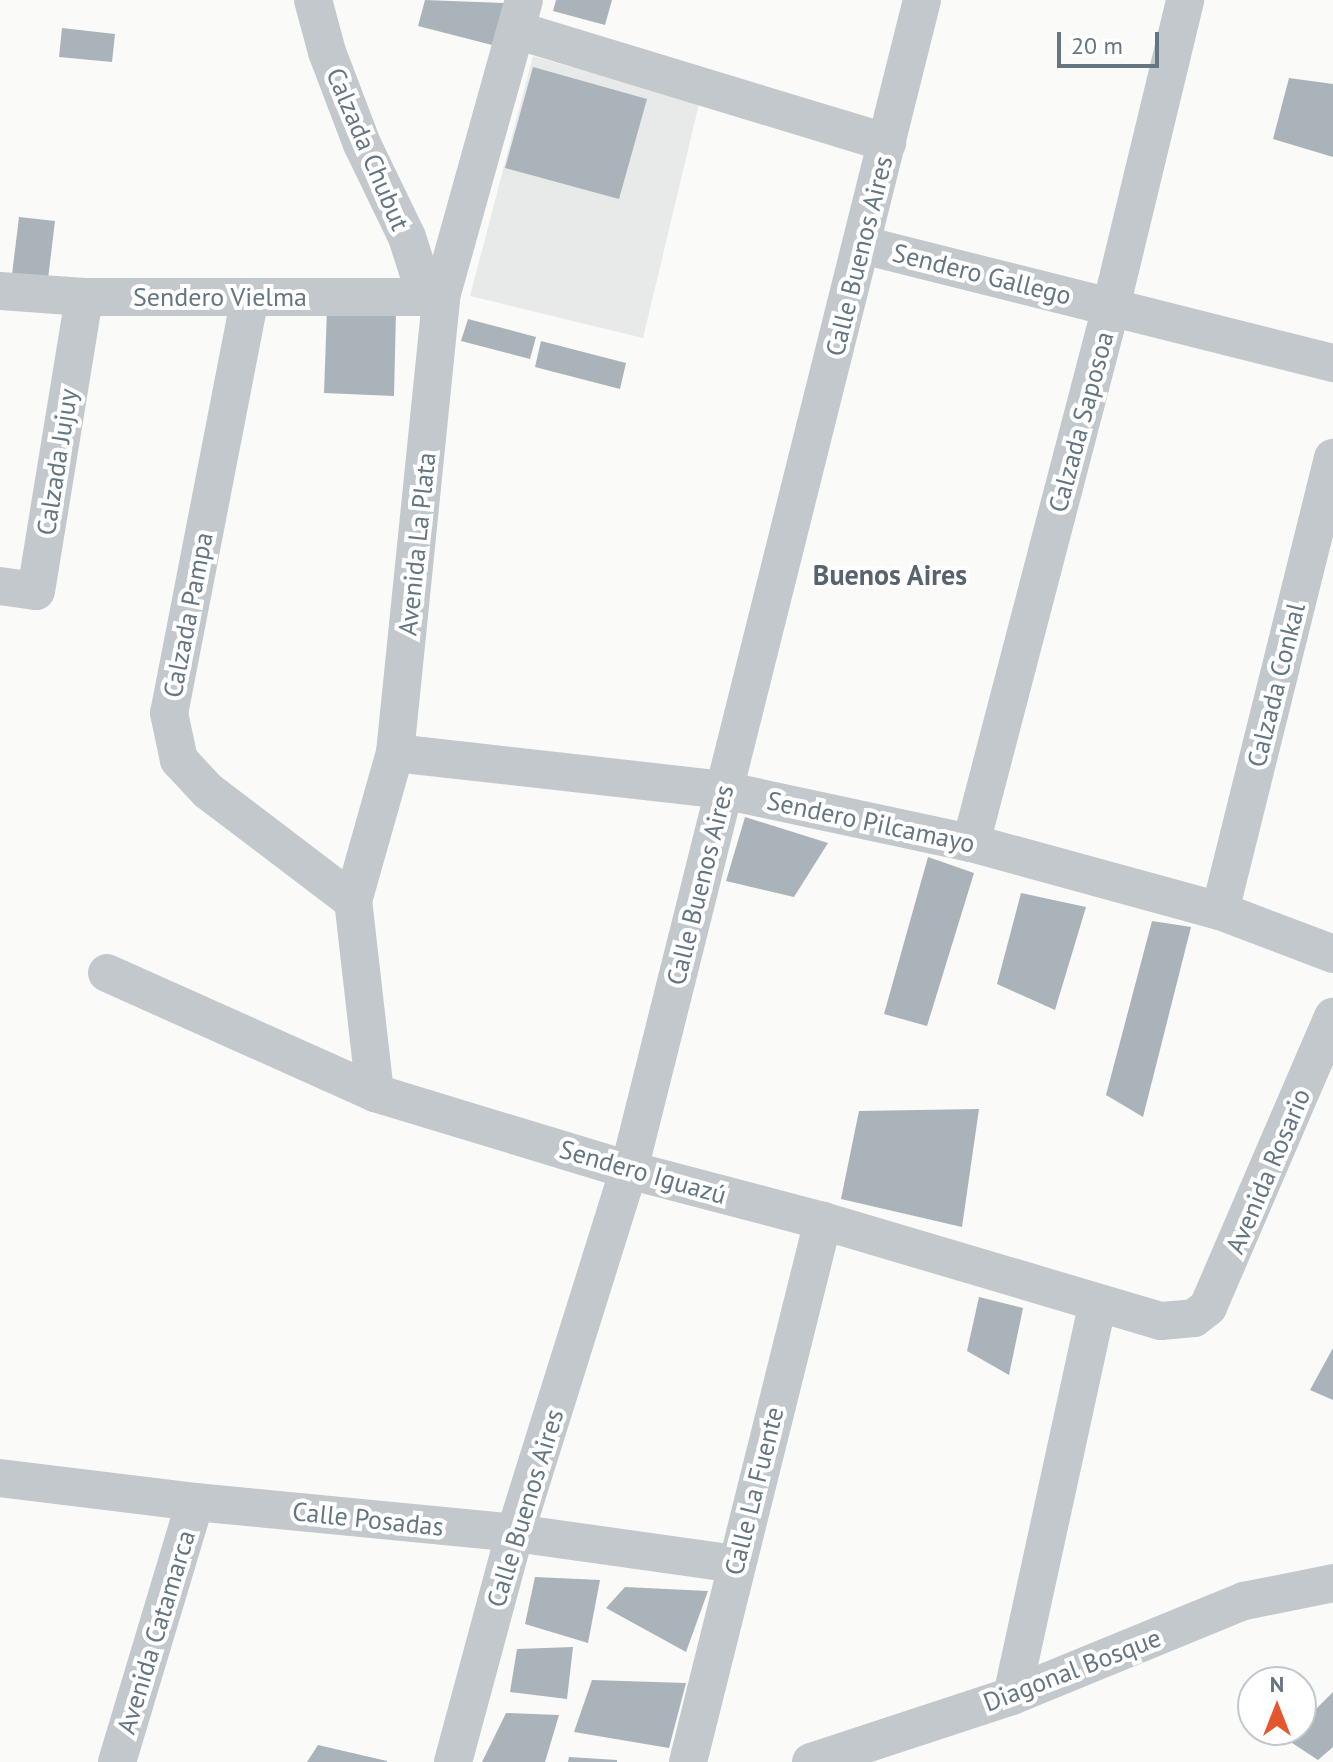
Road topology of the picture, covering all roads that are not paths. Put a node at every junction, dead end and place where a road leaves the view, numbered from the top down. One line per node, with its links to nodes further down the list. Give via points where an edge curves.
1 (313, 0): 10 (street, Calzada Chubut, via 362,144)
2 (922, 0): 5 (street, Calle Buenos Aires)
3 (1185, 0): 11 (street, Calzada Saposoa)
4 (520, 15): 5 (street); 10 (street, Avenida La Plata)
5 (887, 143): 6 (street, Calle Buenos Aires)
6 (863, 245): 11 (street, Sendero Gallego); 16 (street, Calle Buenos Aires)
7 (0, 291): 8 (street, Sendero Vielma)
8 (84, 297): 9 (street, Sendero Vielma); 14 (street, Calzada Jujuy, via 36,591)
9 (250, 297): 10 (street, Sendero Vielma); 18 (street, Calzada Pampa, via 169,713 179,760 198,781)
10 (433, 297): 15 (street, Avenida La Plata)
11 (1111, 307): 12 (street, Sendero Gallego); 17 (street, Calzada Saposoa)
12 (1333, 363)
13 (1333, 458): 19 (street, Calzada Conkal)
14 (0, 586)
15 (395, 753): 16 (street, Sendero Pilcamayo); 18 (street, Avenida La Plata)
16 (723, 790): 17 (street, Sendero Pilcamayo); 24 (street, Calle Buenos Aires)
17 (971, 843): 19 (street, Sendero Pilcamayo)
18 (353, 901): 23 (street, Avenida La Plata)
19 (1220, 911): 20 (street, Sendero Pilcamayo)
20 (1333, 954)
21 (107, 973): 23 (street, Sendero Iguazú)
22 (1333, 1017): 27 (street, Avenida Rosario, via 1217,1289 1208,1307)
23 (375, 1093): 24 (street, Sendero Iguazú)
24 (629, 1170): 25 (street, Sendero Iguazú); 30 (street, Calle Buenos Aires)
25 (823, 1221): 26 (street, Sendero Iguazú); 31 (street, Calle La Fuente)
26 (1098, 1303): 27 (street, Sendero Iguazú, via 1161,1321); 33 (street)
27 (1194, 1318)
28 (0, 1478): 29 (street, Calle Posadas)
29 (195, 1502): 30 (street, Calle Posadas); 34 (street, Avenida Catamarca)
30 (515, 1533): 31 (street, Calle Posadas); 35 (street, Calle Buenos Aires)
31 (736, 1564): 36 (street, Calle La Fuente)
32 (1328, 1577): 33 (street, Diagonal Bosque, via 1244,1601)
33 (1012, 1696): 37 (street, Diagonal Bosque)
34 (117, 1762)
35 (453, 1762)
36 (688, 1762)
37 (811, 1762)

